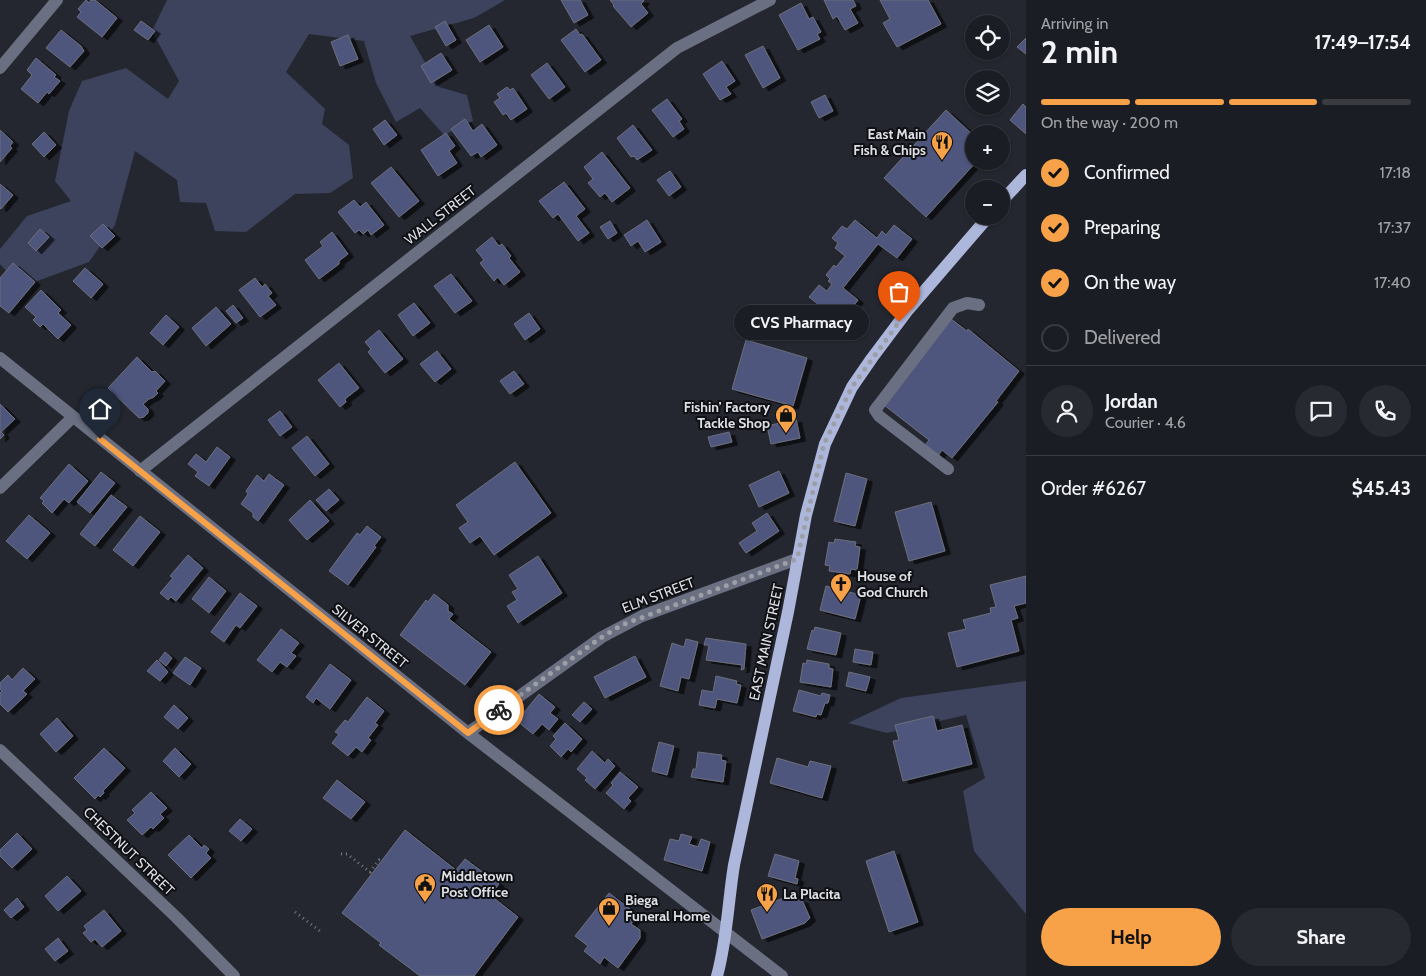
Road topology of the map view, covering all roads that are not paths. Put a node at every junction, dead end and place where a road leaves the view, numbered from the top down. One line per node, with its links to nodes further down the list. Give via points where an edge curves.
1 (58, 0): 3 (street)
2 (770, 0): 11 (street, WALL STREET, via 677,48)
3 (0, 68)
4 (1026, 175): 5 (main road)
5 (1010, 192)
6 (981, 225): 13 (main road, EAST MAIN STREET, via 908,310 852,387 824,444)
7 (979, 305): 10 (street, via 967,302 953,308 875,410 878,416)
8 (0, 358): 9 (street, SILVER STREET)
9 (73, 417): 11 (street, SILVER STREET); 12 (street)
10 (948, 470)
11 (140, 471): 14 (street, SILVER STREET)
12 (0, 488)
13 (797, 559): 14 (street, ELM STREET, via 622,625); 16 (main road, EAST MAIN STREET, via 734,865)
14 (468, 733): 16 (street, SILVER STREET)
15 (0, 750): 17 (street, CHESTNUT STREET, via 170,910)
16 (726, 932): 18 (main road, EAST MAIN STREET); 19 (street, SILVER STREET)
17 (234, 976)
18 (717, 976)
19 (782, 976)

